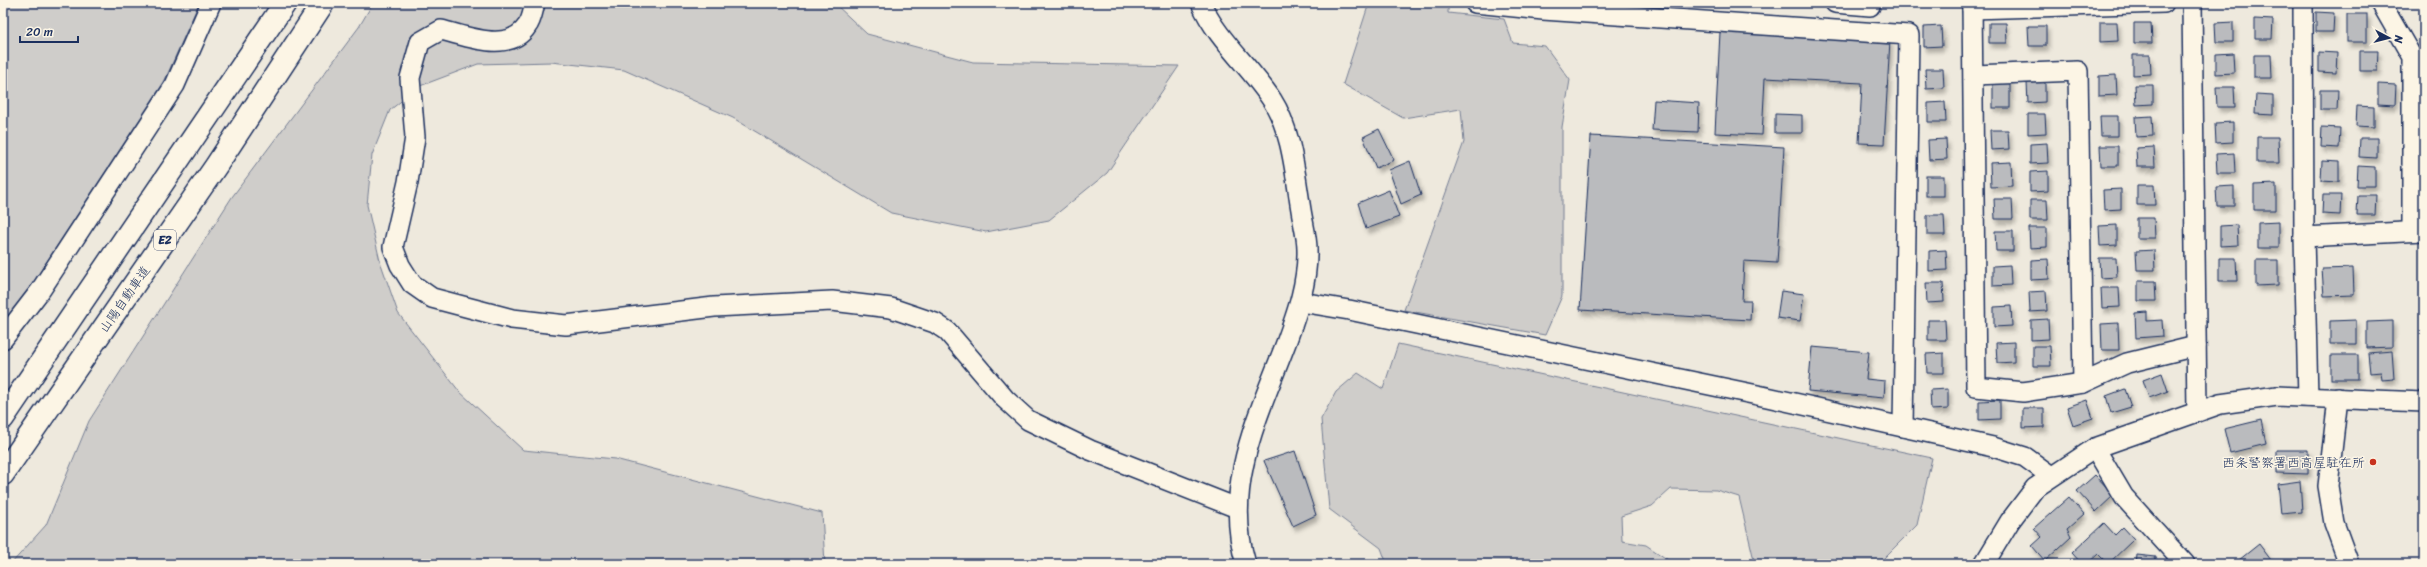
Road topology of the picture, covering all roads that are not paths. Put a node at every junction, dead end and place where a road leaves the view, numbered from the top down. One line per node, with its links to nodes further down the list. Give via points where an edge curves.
1 (211, 3): 19 (street, via 175,85 40,290)
2 (285, 3): 26 (highway, E2)
3 (323, 3): 29 (highway, 山陽自動車道 / E2, via 216,166)
4 (535, 3): 31 (street, via 528,26 515,38 498,43 441,30 420,42 410,78 416,137 393,247 412,284 432,298 512,319 566,325 714,307 832,301 891,308 935,323 947,332 1004,399 1028,420 1090,450)
5 (1201, 3): 18 (street, via 1208,20 1272,100 1284,121 1307,249)
6 (1475, 3): 27 (street, via 1909,35)
7 (1835, 3): 8 (street, via 1870,6)
8 (1870, 3)
9 (2164, 3): 13 (street)
10 (2192, 3): 20 (street)
11 (2303, 3): 17 (street)
12 (2381, 3): 16 (street, via 2412,57)
13 (2076, 4): 14 (street)
14 (1972, 6): 15 (street)
15 (1974, 74): 21 (street, via 2078,71); 21 (street, via 1976,387 2023,392)
16 (2418, 231): 17 (street)
17 (2304, 237): 22 (street)
18 (1301, 302): 27 (street); 31 (street, via 1245,452)
19 (3, 339)
20 (2196, 346): 21 (street, via 2127,364); 25 (street)
21 (2083, 383)
22 (2308, 398): 23 (street); 25 (street, via 2278,396 2228,403)
23 (2338, 398): 24 (street); 35 (street, via 2328,486 2334,523)
24 (2424, 402)
25 (2197, 412): 28 (street)
26 (3, 418)
27 (1903, 427): 30 (street, via 2026,457)
28 (2095, 448): 30 (street); 34 (street, via 2124,497)
29 (3, 474)
30 (2051, 476): 33 (street, via 2035,488 2010,521)
31 (1237, 508): 32 (street, via 1239,541)
32 (1246, 564)
33 (1984, 564)
34 (2184, 564)
35 (2349, 564)

